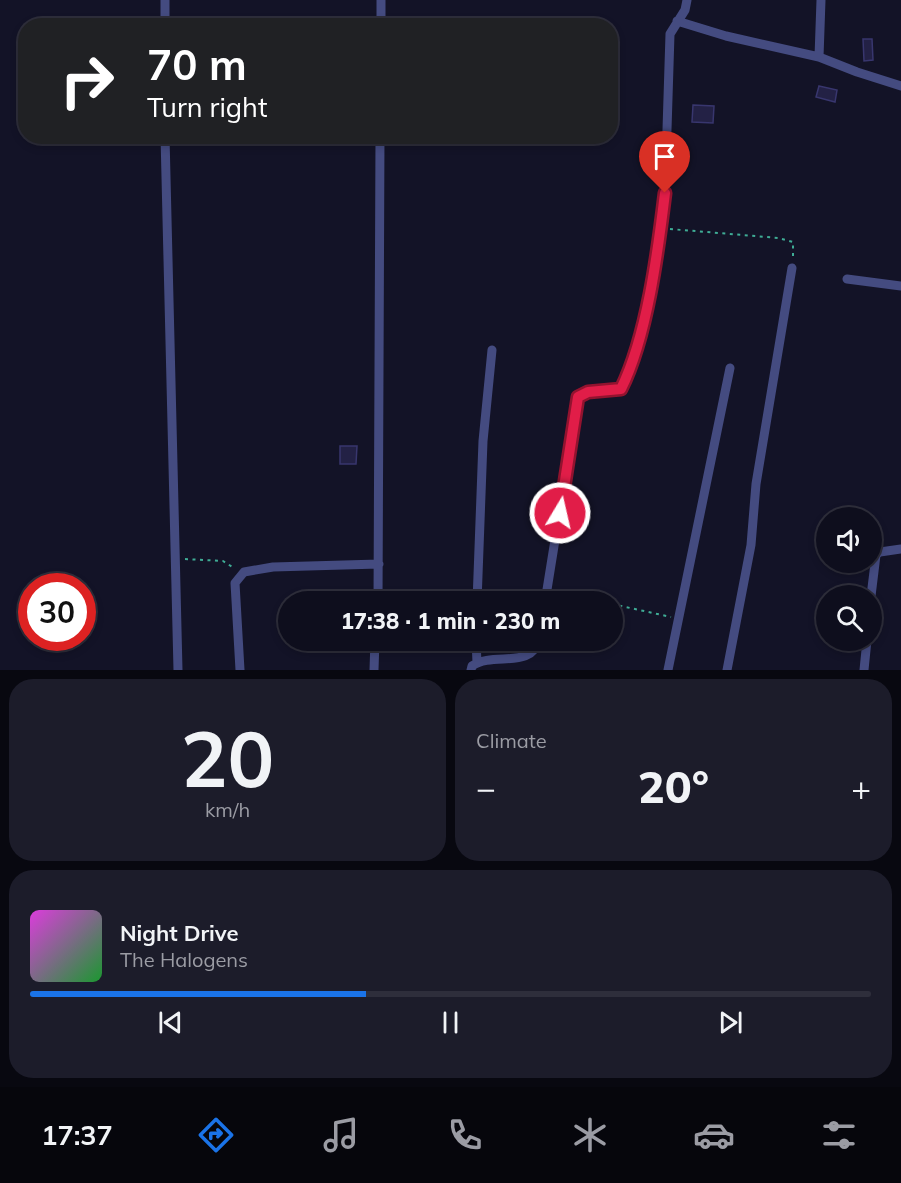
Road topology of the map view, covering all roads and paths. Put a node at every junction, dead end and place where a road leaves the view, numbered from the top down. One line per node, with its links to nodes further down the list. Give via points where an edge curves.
1 (165, 0): 5 (street)
2 (381, 0): 6 (street)
3 (687, 0): 7 (street)
4 (821, 0): 8 (street)
5 (165, 18)
6 (381, 18)
7 (677, 21): 8 (street); 12 (street, via 670,34)
8 (819, 57): 9 (street)
9 (901, 86)
10 (165, 144): 19 (street)
11 (380, 144): 20 (street)
12 (661, 228): 13 (path, via 759,235 793,242); 25 (street, via 640,337 624,382 618,390 588,392 578,397)
13 (792, 268): 37 (street, via 756,484 751,545)
14 (847, 279): 15 (street)
15 (901, 286)
16 (492, 350): 24 (street, via 483,441)
17 (730, 368): 27 (street)
18 (901, 549): 22 (street, via 876,555)
19 (176, 559): 21 (path, via 223,561); 33 (street)
20 (379, 564): 21 (street, via 255,568); 23 (street)
21 (241, 574): 34 (street, via 235,583)
22 (872, 585)
23 (378, 591)
24 (477, 591)
25 (547, 591)
26 (623, 606): 27 (path)
27 (679, 619): 36 (street)
28 (375, 651): 35 (street)
29 (475, 651): 32 (street)
30 (535, 651): 32 (street, via 521,660)
31 (866, 651): 38 (street)
32 (474, 666)
33 (178, 670)
34 (240, 670)
35 (374, 670)
36 (668, 670)
37 (727, 670)
38 (864, 670)

